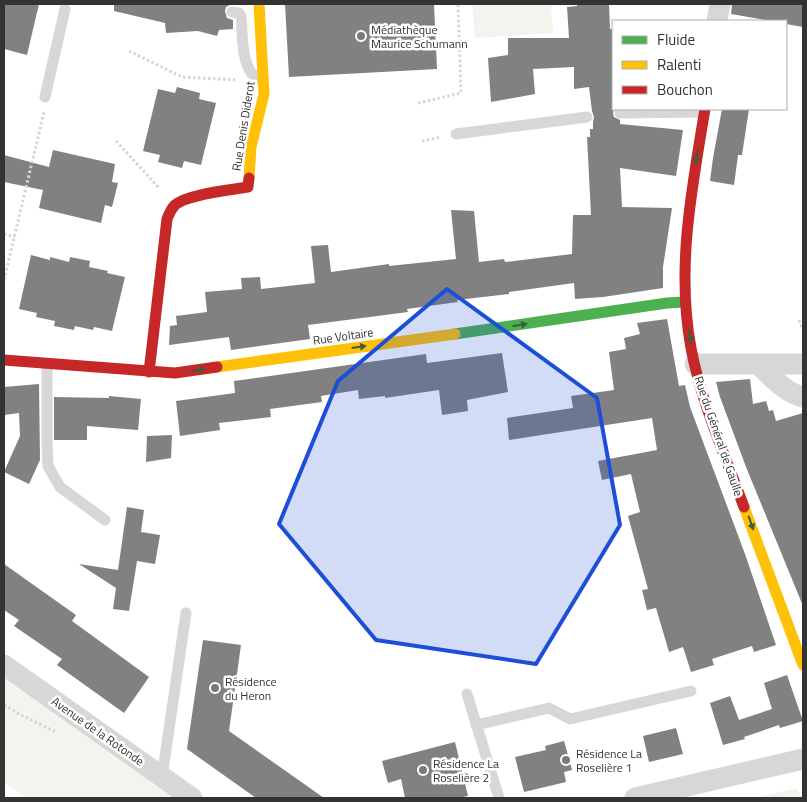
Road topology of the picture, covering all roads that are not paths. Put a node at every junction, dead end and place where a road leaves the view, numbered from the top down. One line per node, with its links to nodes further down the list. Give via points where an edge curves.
1 (259, 4): 6 (street, Rue Denis Diderot)
2 (720, 4): 5 (street)
3 (65, 10): 7 (lane)
4 (232, 12): 6 (lane, via 241,16 248,69)
5 (717, 20)
6 (265, 81): 18 (street, Rue Denis Diderot, via 263,104 249,159 248,187 186,199 175,204 166,219)
7 (45, 102)
8 (705, 110): 9 (lane); 12 (street, Rue du Général de Gaulle, one-way to 12, via 684,261)
9 (620, 112)
10 (587, 117): 11 (lane)
11 (456, 134)
12 (685, 302): 15 (street, Rue du Général de Gaulle, one-way to 15); 18 (street, Rue Voltaire, one-way to 12, via 175,373)
13 (4, 360): 14 (street, Rue Voltaire)
14 (48, 364): 18 (street, Rue Voltaire); 20 (lane, via 48,466 60,487)
15 (695, 364): 17 (street); 23 (street, Rue du Général de Gaulle, one-way to 23)
16 (803, 364): 17 (street)
17 (759, 365): 19 (street, via 781,386)
18 (149, 372)
19 (803, 396)
20 (106, 520)
21 (186, 613): 28 (lane)
22 (4, 664): 28 (street, Avenue de la Rotonde)
23 (803, 665)
24 (691, 690): 26 (lane, via 570,719 549,708)
25 (466, 694): 26 (lane)
26 (476, 725): 30 (lane)
27 (803, 758): 31 (street)
28 (162, 777): 29 (street, Avenue de la Rotonde)
29 (192, 798)
30 (499, 798)
31 (635, 798)

